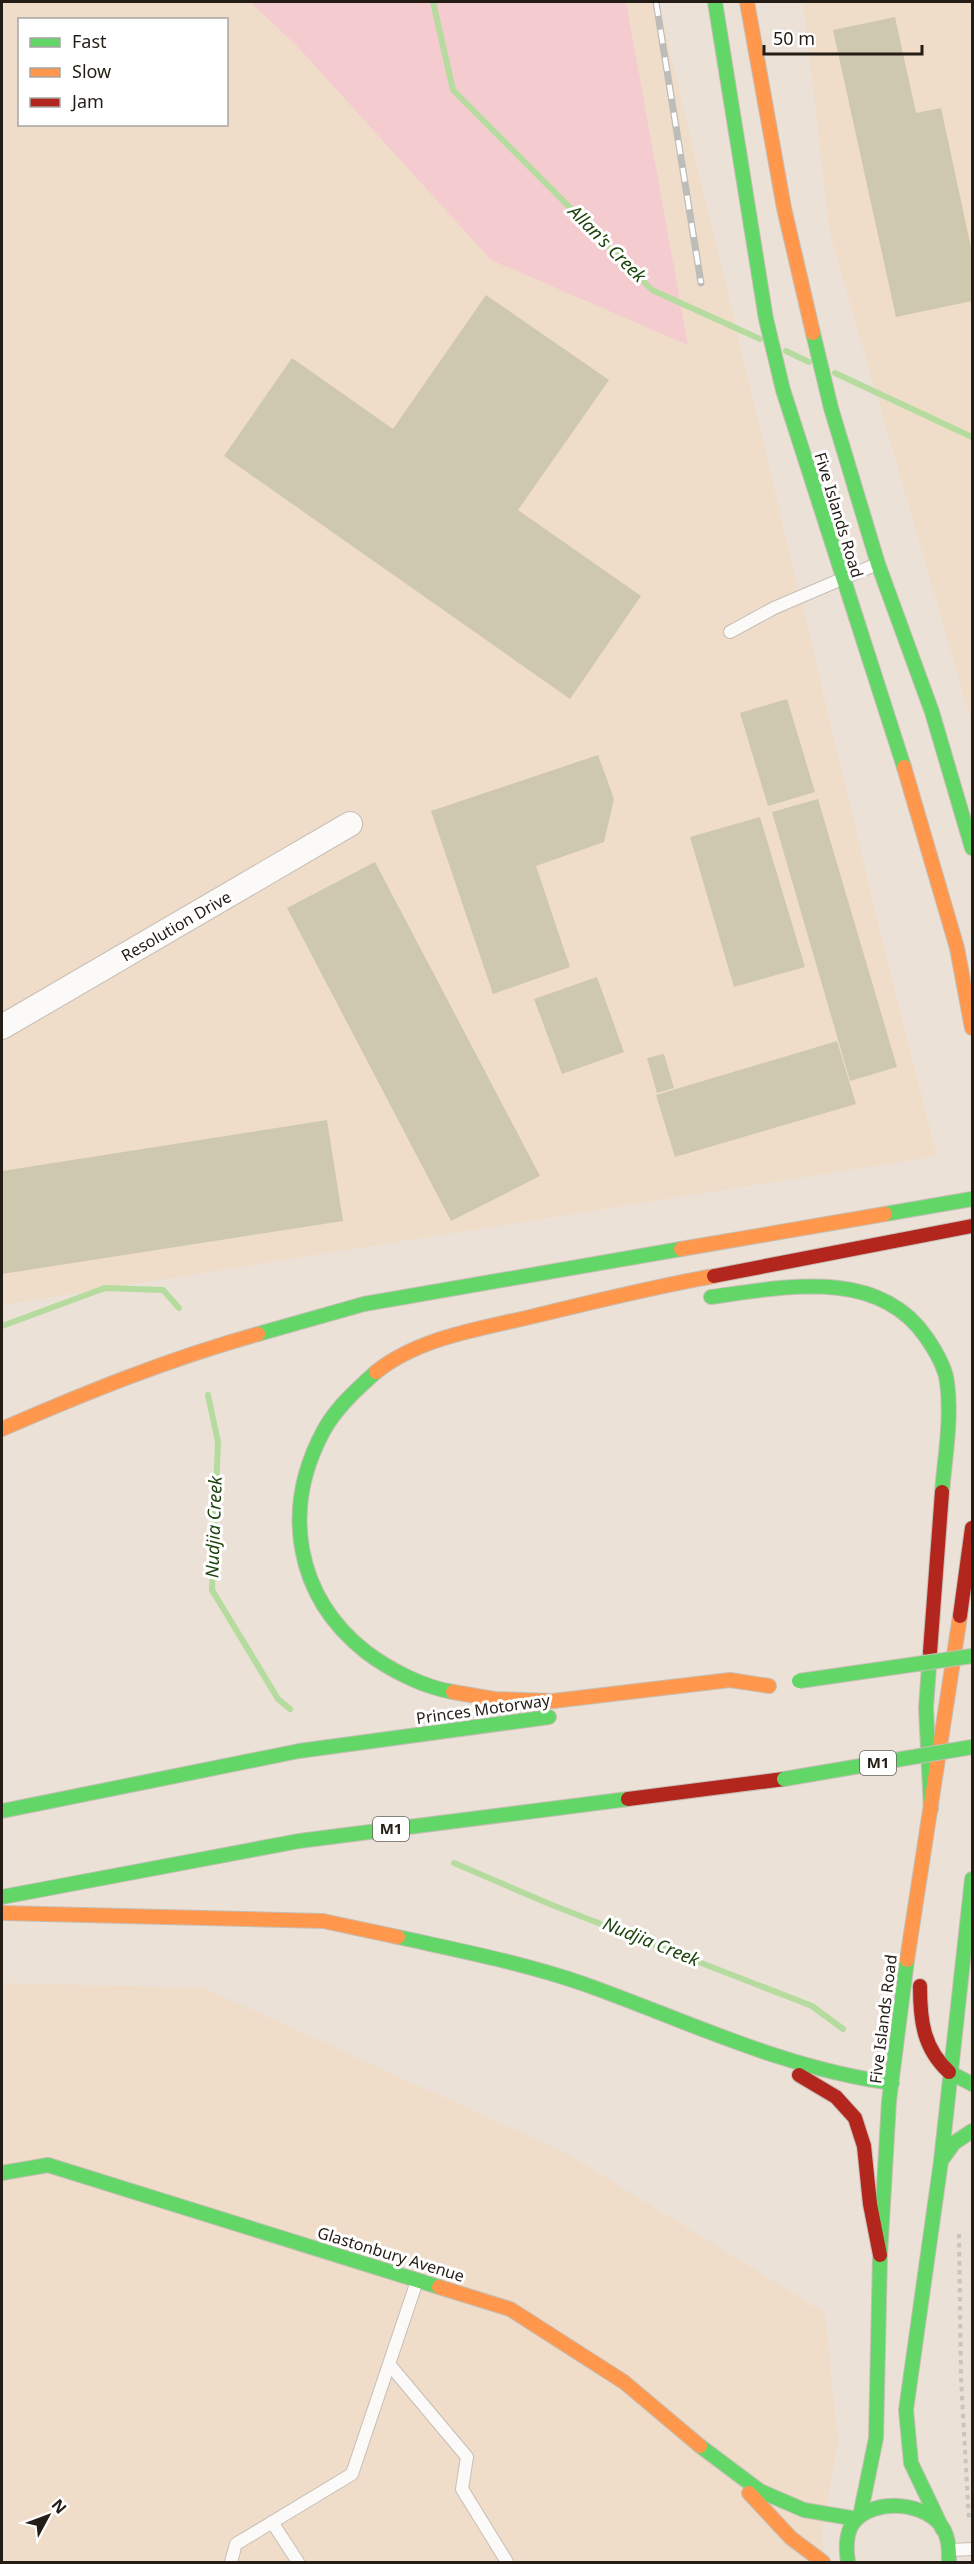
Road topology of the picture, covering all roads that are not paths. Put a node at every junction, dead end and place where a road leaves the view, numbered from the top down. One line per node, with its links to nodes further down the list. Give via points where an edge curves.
1 (715, 2): 4 (main road, Five Islands Road, via 766,320 783,390)
2 (747, 2): 3 (main road, Five Islands Road, via 784,208 812,336)
3 (878, 564): 4 (lane); 7 (main road, Five Islands Road, via 932,712)
4 (842, 579): 5 (lane); 9 (main road, Five Islands Road, via 925,833 957,948)
5 (730, 632)
6 (350, 824): 8 (street, Resolution Drive)
7 (972, 848)
8 (2, 1027)
9 (972, 1028)
10 (972, 1199): 15 (main road, via 354,1307 184,1355 106,1383)
11 (972, 1226): 13 (main road, via 644,1289)
12 (693, 1299): 22 (main road, via 843,1289 877,1296 901,1310 937,1355 946,1381 948,1419 926,1708)
13 (582, 1305): 14 (main road); 18 (main road, via 463,1333 415,1349 378,1370 354,1392 325,1428 310,1461 300,1508 302,1558 319,1599 345,1635 384,1666 445,1691 494,1699 553,1701 730,1680)
14 (626, 1308)
15 (2, 1429)
16 (972, 1528): 22 (main road, Five Islands Road)
17 (972, 1656): 18 (main road, bridge)
18 (784, 1684): 19 (main road)
19 (593, 1711)
20 (557, 1716): 23 (main road, Princes Motorway, via 299,1751)
21 (972, 1747): 26 (main road, M1, bridge, via 784,1779 299,1841)
22 (931, 1809): 24 (main road, Five Islands Road)
23 (2, 1811)
24 (920, 1873): 30 (main road, via 920,2019); 33 (main road, Five Islands Road)
25 (972, 1879): 28 (main road)
26 (2, 1898)
27 (2, 1913): 29 (main road, via 323,1921 505,1960 583,1984)
28 (966, 1920): 30 (main road); 31 (main road)
29 (736, 2043): 33 (main road, via 854,2078); 38 (main road, via 830,2091 856,2117 865,2144)
30 (931, 2062): 31 (main road)
31 (949, 2072): 34 (main road); 36 (main road)
32 (907, 2078): 33 (main road)
33 (892, 2083): 38 (main road, Five Islands Road)
34 (972, 2084)
35 (972, 2132): 36 (main road, via 954,2143)
36 (941, 2161): 44 (main road, via 906,2428 911,2463)
37 (2, 2173): 39 (main road, Glastonbury Avenue, via 48,2165)
38 (880, 2255): 42 (main road, Five Islands Road, via 876,2438)
39 (418, 2280): 40 (lane); 41 (main road, Glastonbury Avenue, via 510,2308 624,2382)
40 (389, 2364): 43 (lane, via 352,2474); 49 (lane, via 467,2457 462,2489)
41 (728, 2469): 42 (main road, Glastonbury Avenue, via 790,2505 814,2513); 50 (main road, Glastonbury Avenue, via 782,2529)
42 (858, 2518): 44 (main road, via 882,2508 908,2507 930,2516); 51 (main road, Five Islands Road, via 848,2540)
43 (273, 2522): 47 (lane, via 236,2544); 48 (lane)
44 (943, 2530): 46 (main road)
45 (972, 2549): 46 (lane)
46 (949, 2559)
47 (231, 2562)
48 (298, 2562)
49 (507, 2562)
50 (823, 2562)
51 (848, 2562)

